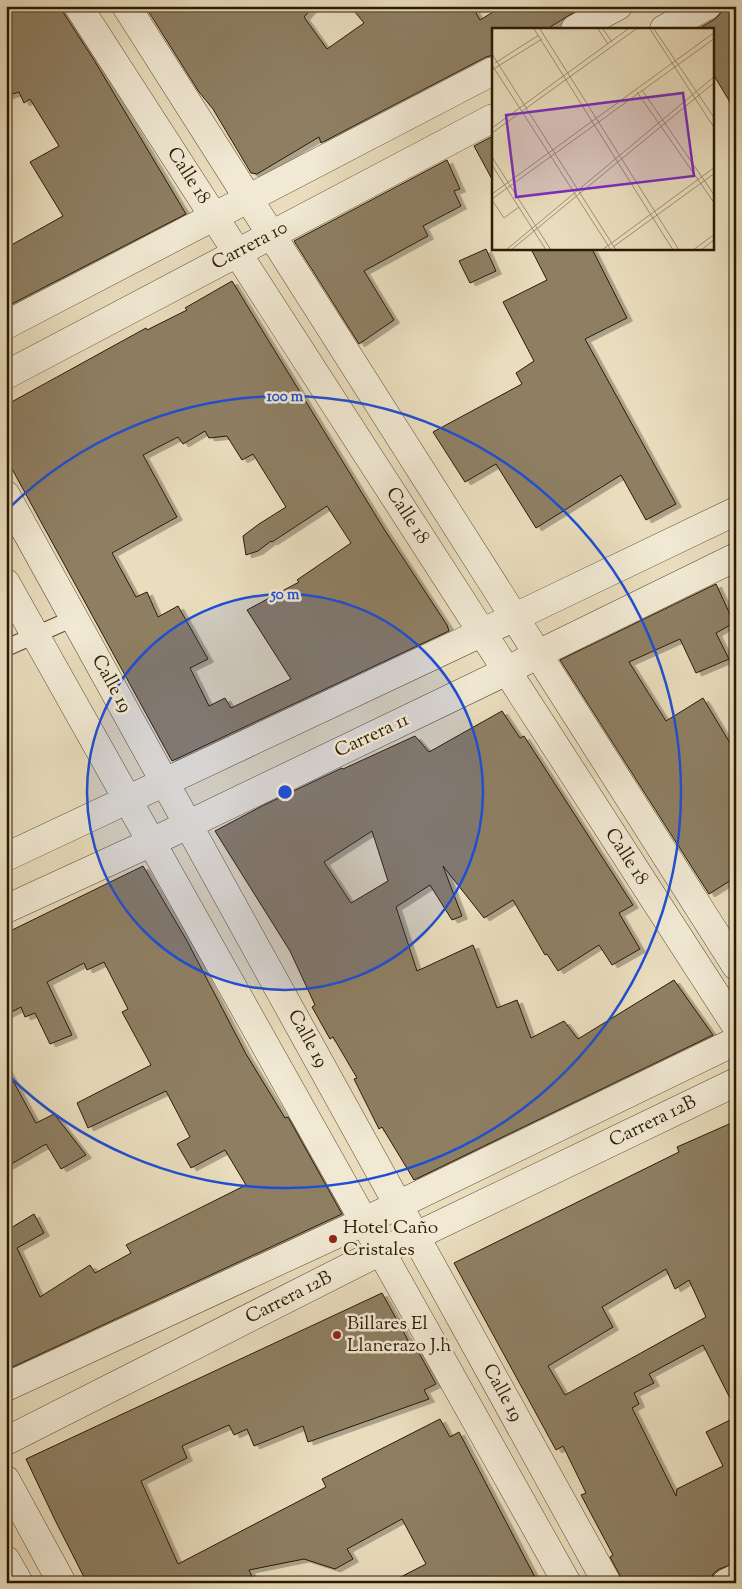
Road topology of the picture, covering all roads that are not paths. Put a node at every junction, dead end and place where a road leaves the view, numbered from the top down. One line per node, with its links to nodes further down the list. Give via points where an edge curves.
1 (78, 6): 10 (street, Calle 18)
2 (126, 6): 9 (street, Calle 18)
3 (618, 6): 5 (street)
4 (706, 6): 6 (street)
5 (577, 28)
6 (666, 28)
7 (492, 72): 9 (street)
8 (492, 119): 11 (street, Carrera 10)
9 (248, 199): 10 (street); 11 (street, Calle 18)
10 (214, 217): 12 (street, Calle 18); 13 (street)
11 (272, 235): 12 (street, Carrera 10); 21 (street, Calle 18)
12 (238, 253): 15 (street, Carrera 10); 23 (street, Calle 18)
13 (70, 292): 14 (street); 15 (street)
14 (6, 325)
15 (86, 333): 16 (street, Carrera 10)
16 (6, 375)
17 (6, 495): 22 (street, Calle 19)
18 (736, 511): 21 (street)
19 (736, 557): 26 (street, Carrera 11)
20 (6, 583): 24 (street, Calle 19)
21 (515, 617): 23 (street); 26 (street, Calle 18)
22 (74, 618): 24 (lane); 28 (street, Calle 19)
23 (482, 632): 27 (street, Calle 18); 28 (street)
24 (36, 635): 25 (lane); 29 (street, Calle 19)
25 (6, 648)
26 (538, 654): 27 (street, Carrera 11); 34 (street, Calle 18)
27 (507, 671): 30 (street, Carrera 11); 35 (street, Calle 18)
28 (164, 781): 29 (street); 30 (street, Calle 19)
29 (128, 800): 31 (street, Calle 19); 32 (street)
30 (188, 824): 31 (street, Carrera 11); 38 (street, Calle 19)
31 (152, 842): 33 (street, Carrera 11); 39 (street, Calle 19)
32 (6, 857)
33 (6, 909)
34 (736, 966)
35 (736, 1026)
36 (736, 1041): 40 (street, Carrera 12B)
37 (736, 1082): 42 (street, Carrera 12B)
38 (338, 1095): 39 (street); 40 (street, Calle 19)
39 (307, 1118): 41 (street, Calle 19)
40 (398, 1205): 41 (street, Carrera 12B); 42 (street, Calle 19)
41 (365, 1221): 43 (street, Calle 19); 44 (street, Carrera 12B)
42 (416, 1236): 43 (street, Carrera 12B); 45 (street, Calle 19)
43 (381, 1251): 46 (street, Calle 19); 47 (street, Carrera 12B)
44 (6, 1387)
45 (501, 1391): 46 (street); 54 (street, Calle 19)
46 (472, 1413): 53 (street, Calle 19)
47 (6, 1441)
48 (6, 1480): 52 (street)
49 (6, 1560): 51 (street)
50 (736, 1578): 55 (street)
51 (19, 1583)
52 (62, 1583)
53 (567, 1583)
54 (607, 1583)
55 (726, 1583)

